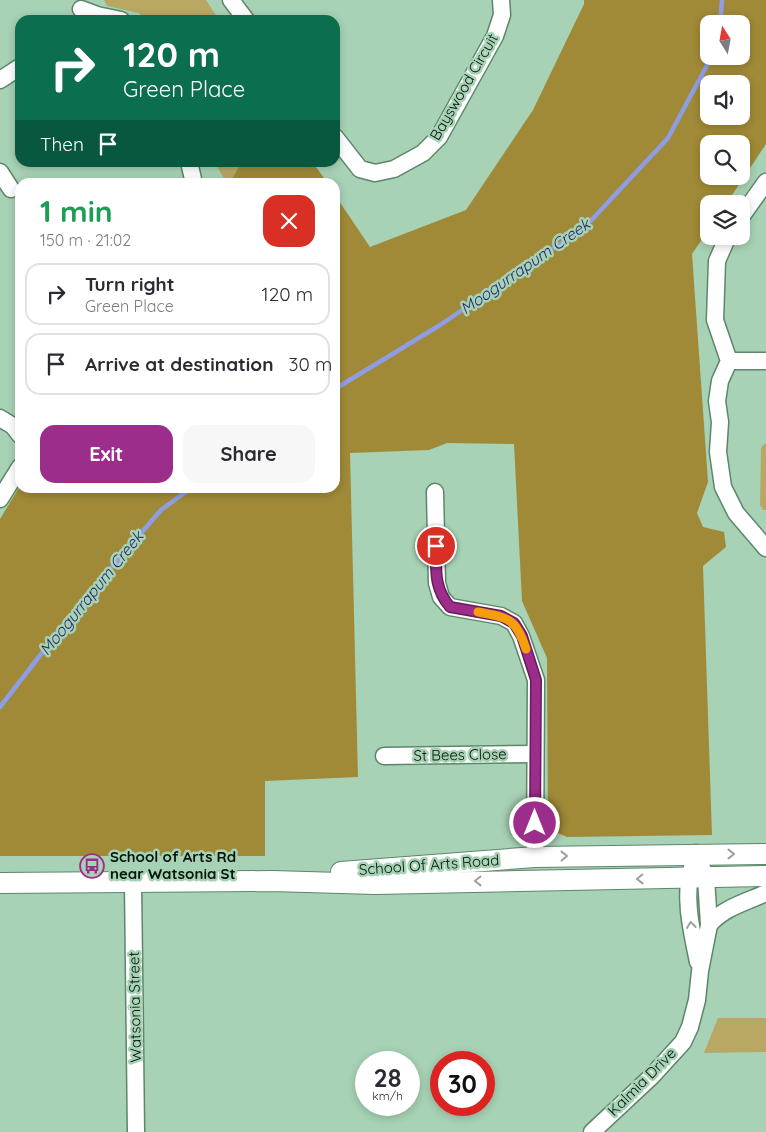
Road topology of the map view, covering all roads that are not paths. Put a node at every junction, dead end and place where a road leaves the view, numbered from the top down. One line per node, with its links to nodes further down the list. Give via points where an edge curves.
1 (231, 0): 5 (street)
2 (501, 0): 8 (street, Bayswood Circuit, via 502,15 496,36 439,137 423,153 394,170 375,173 360,169)
3 (80, 10): 4 (street)
4 (97, 15)
5 (242, 15)
6 (15, 70): 7 (street)
7 (0, 80)
8 (340, 143)
9 (0, 172): 11 (street)
10 (766, 182): 12 (street)
11 (11, 189)
12 (750, 204)
13 (724, 245): 14 (street, via 717,261 715,320)
14 (729, 361): 15 (street); 21 (street, via 720,381 717,401 720,422 718,452 723,486 736,513)
15 (766, 361)
16 (0, 418): 17 (street)
17 (15, 429)
18 (15, 475): 20 (street)
19 (435, 492): 22 (street, via 437,583 441,597 450,607 501,616 514,623 522,636 536,680)
20 (0, 499)
21 (766, 548)
22 (535, 754): 23 (street, St Bees Close); 26 (street)
23 (384, 756)
24 (696, 853): 25 (street, School Of Arts Road, one-way to 25); 26 (street, School Of Arts Road, one-way to 24); 28 (street, Kalmia Drive)
25 (766, 854)
26 (535, 857): 29 (street, School Of Arts Road, via 373,868)
27 (766, 876): 28 (street, School Of Arts Road)
28 (697, 878): 29 (street, School Of Arts Road, one-way to 29, via 375,884); 33 (street, Kalmia Drive); 34 (street, Kalmia Drive, one-way to 28, via 690,923)
29 (272, 880): 30 (street, School Of Arts Road)
30 (133, 882): 31 (street, School Of Arts Road); 35 (street, Watsonia Street)
31 (0, 883)
32 (766, 893): 33 (street, via 723,911)
33 (709, 924): 34 (street, Kalmia Drive)
34 (700, 971): 36 (street, Kalmia Drive, via 697,1000 683,1042)
35 (136, 1132)
36 (592, 1132)

